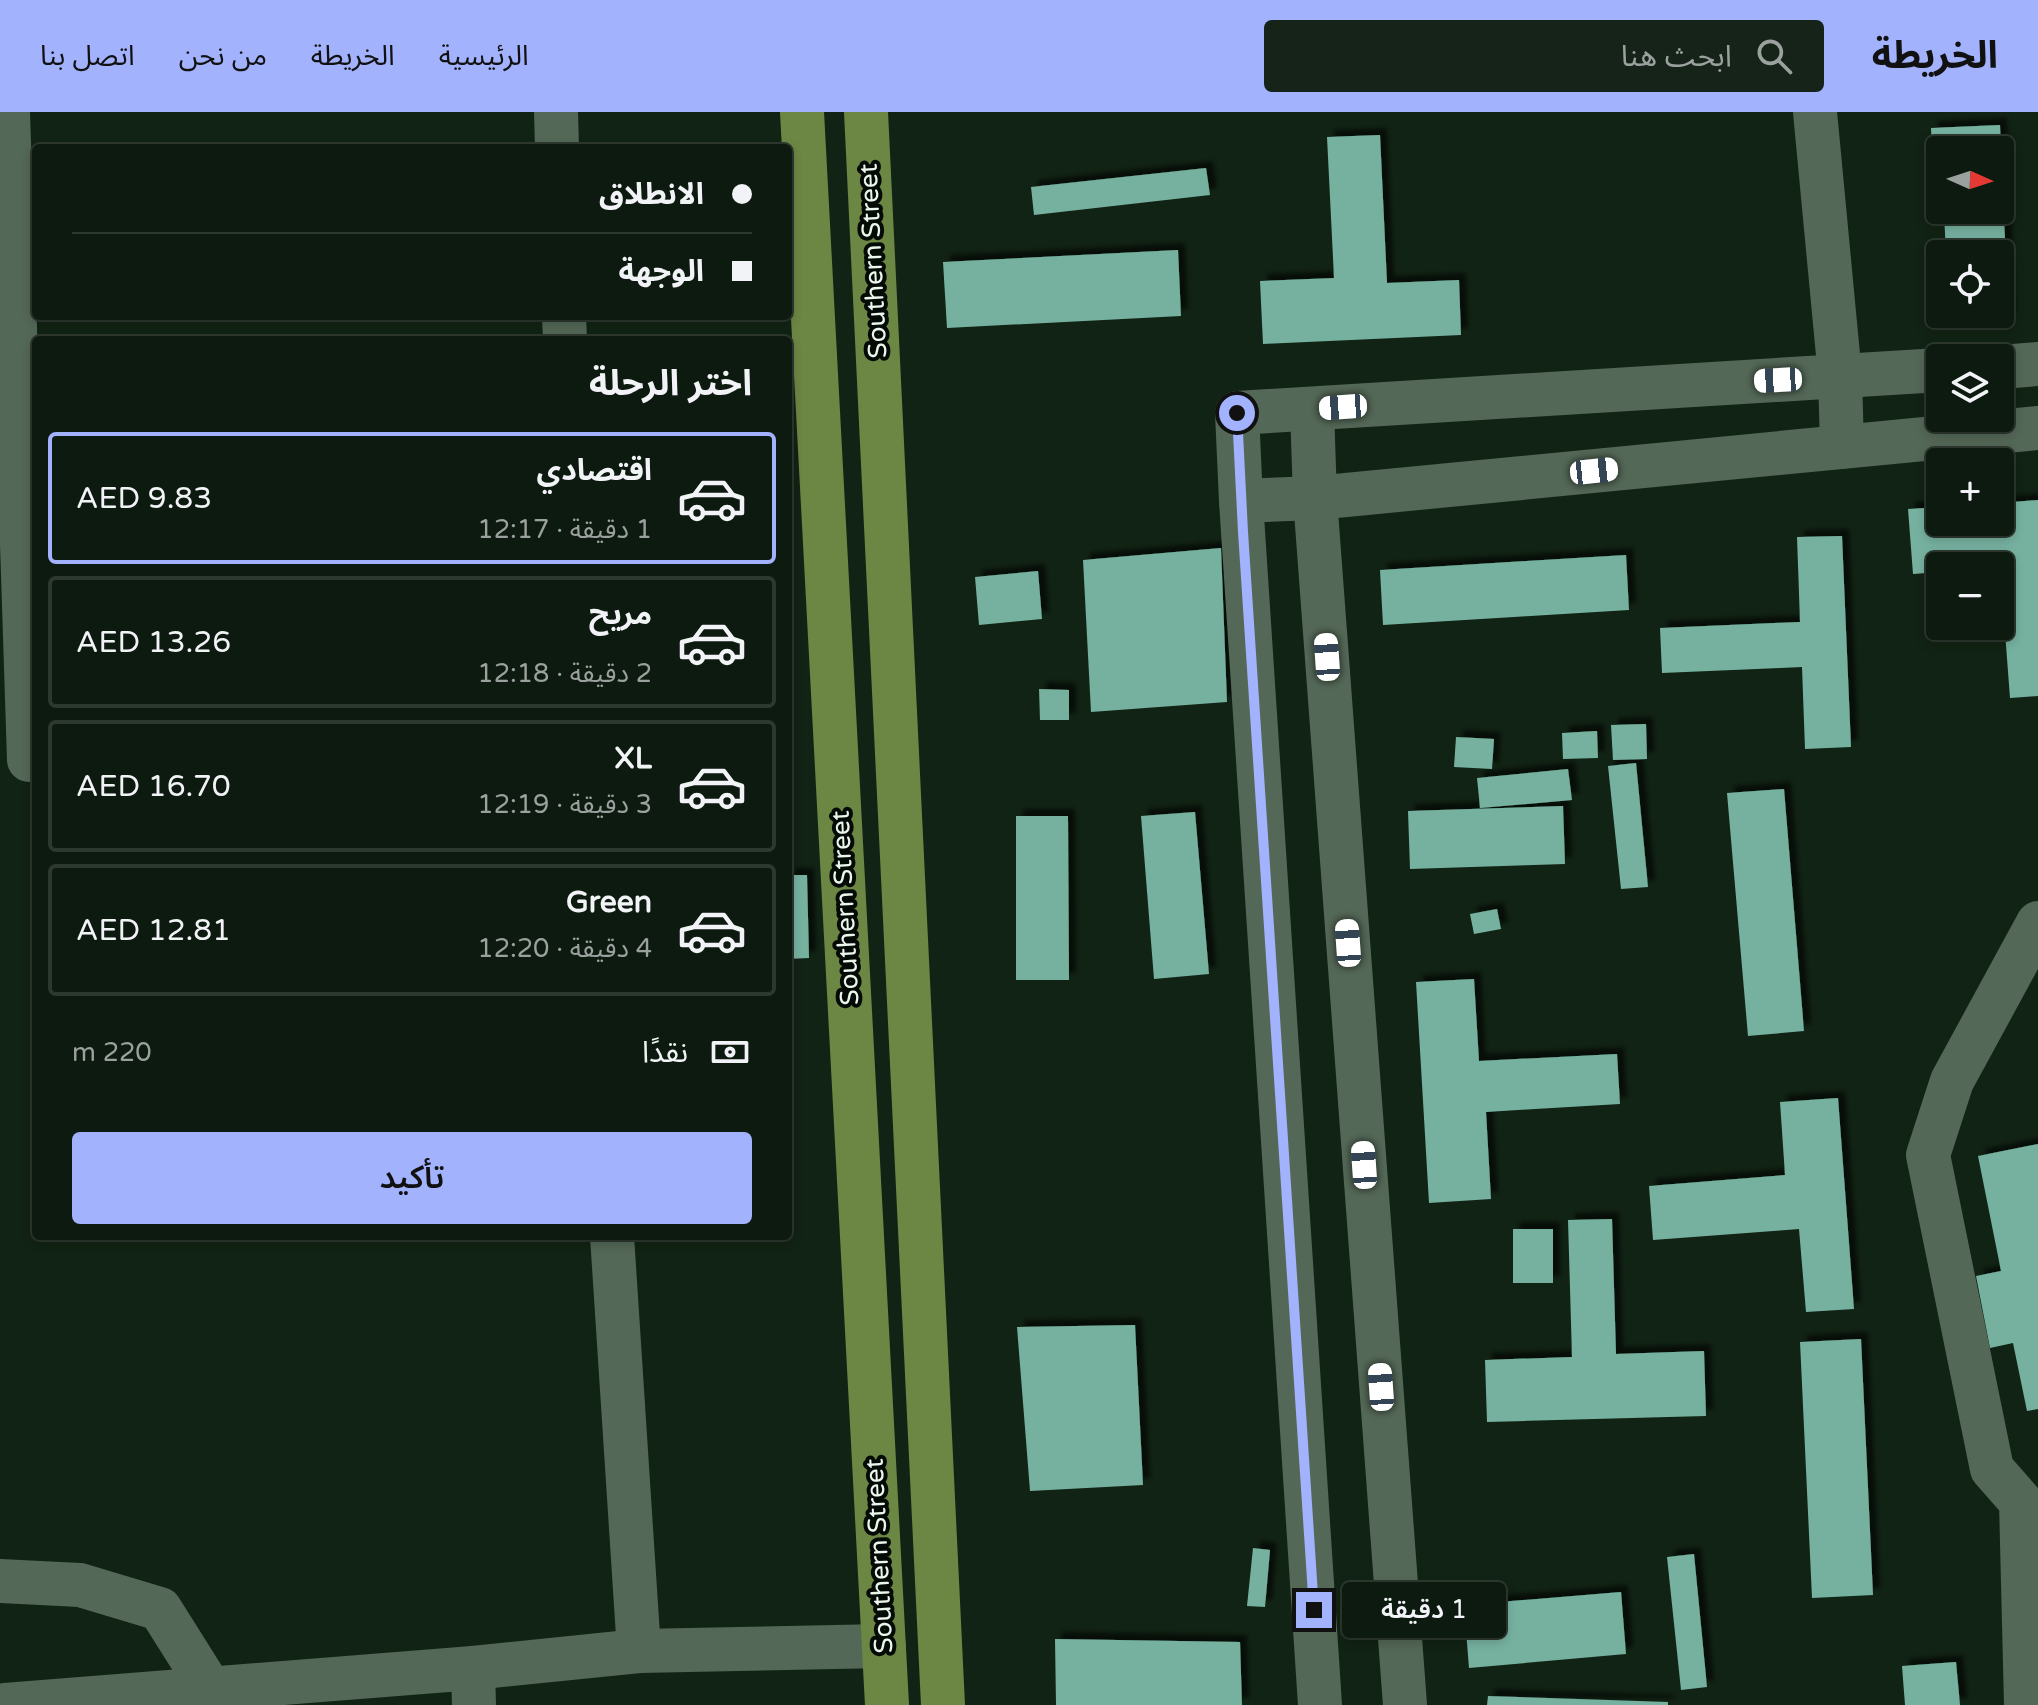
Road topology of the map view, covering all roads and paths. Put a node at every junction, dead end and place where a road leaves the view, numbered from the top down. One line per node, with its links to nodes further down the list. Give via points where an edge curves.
1 (8, 112): 16 (street)
2 (556, 112): 6 (street)
3 (802, 112): 21 (main road, Southern Street)
4 (866, 112): 27 (main road, Southern Street)
5 (1815, 112): 10 (street)
6 (557, 144)
7 (2038, 364): 8 (street)
8 (2014, 366)
9 (1926, 371): 10 (street)
10 (1840, 376): 11 (street); 13 (street)
11 (1312, 409): 14 (street); 15 (street, via 1237,413)
12 (2038, 428): 13 (street)
13 (1842, 447): 14 (street)
14 (1315, 498): 15 (street); 29 (street)
15 (1241, 501): 28 (street)
16 (22, 761)
17 (2038, 923): 19 (street, via 1952,1081 1928,1155 1992,1469)
18 (612, 1240): 22 (street)
19 (2030, 1501): 30 (street)
20 (0, 1581): 24 (street, via 80,1585 160,1609)
21 (884, 1646): 22 (street); 26 (main road, Southern Street)
22 (639, 1651): 23 (street)
23 (474, 1687): 24 (street)
24 (211, 1690): 25 (street)
25 (5, 1705)
26 (887, 1705)
27 (943, 1705)
28 (1320, 1705)
29 (1405, 1705)
30 (2026, 1705)

